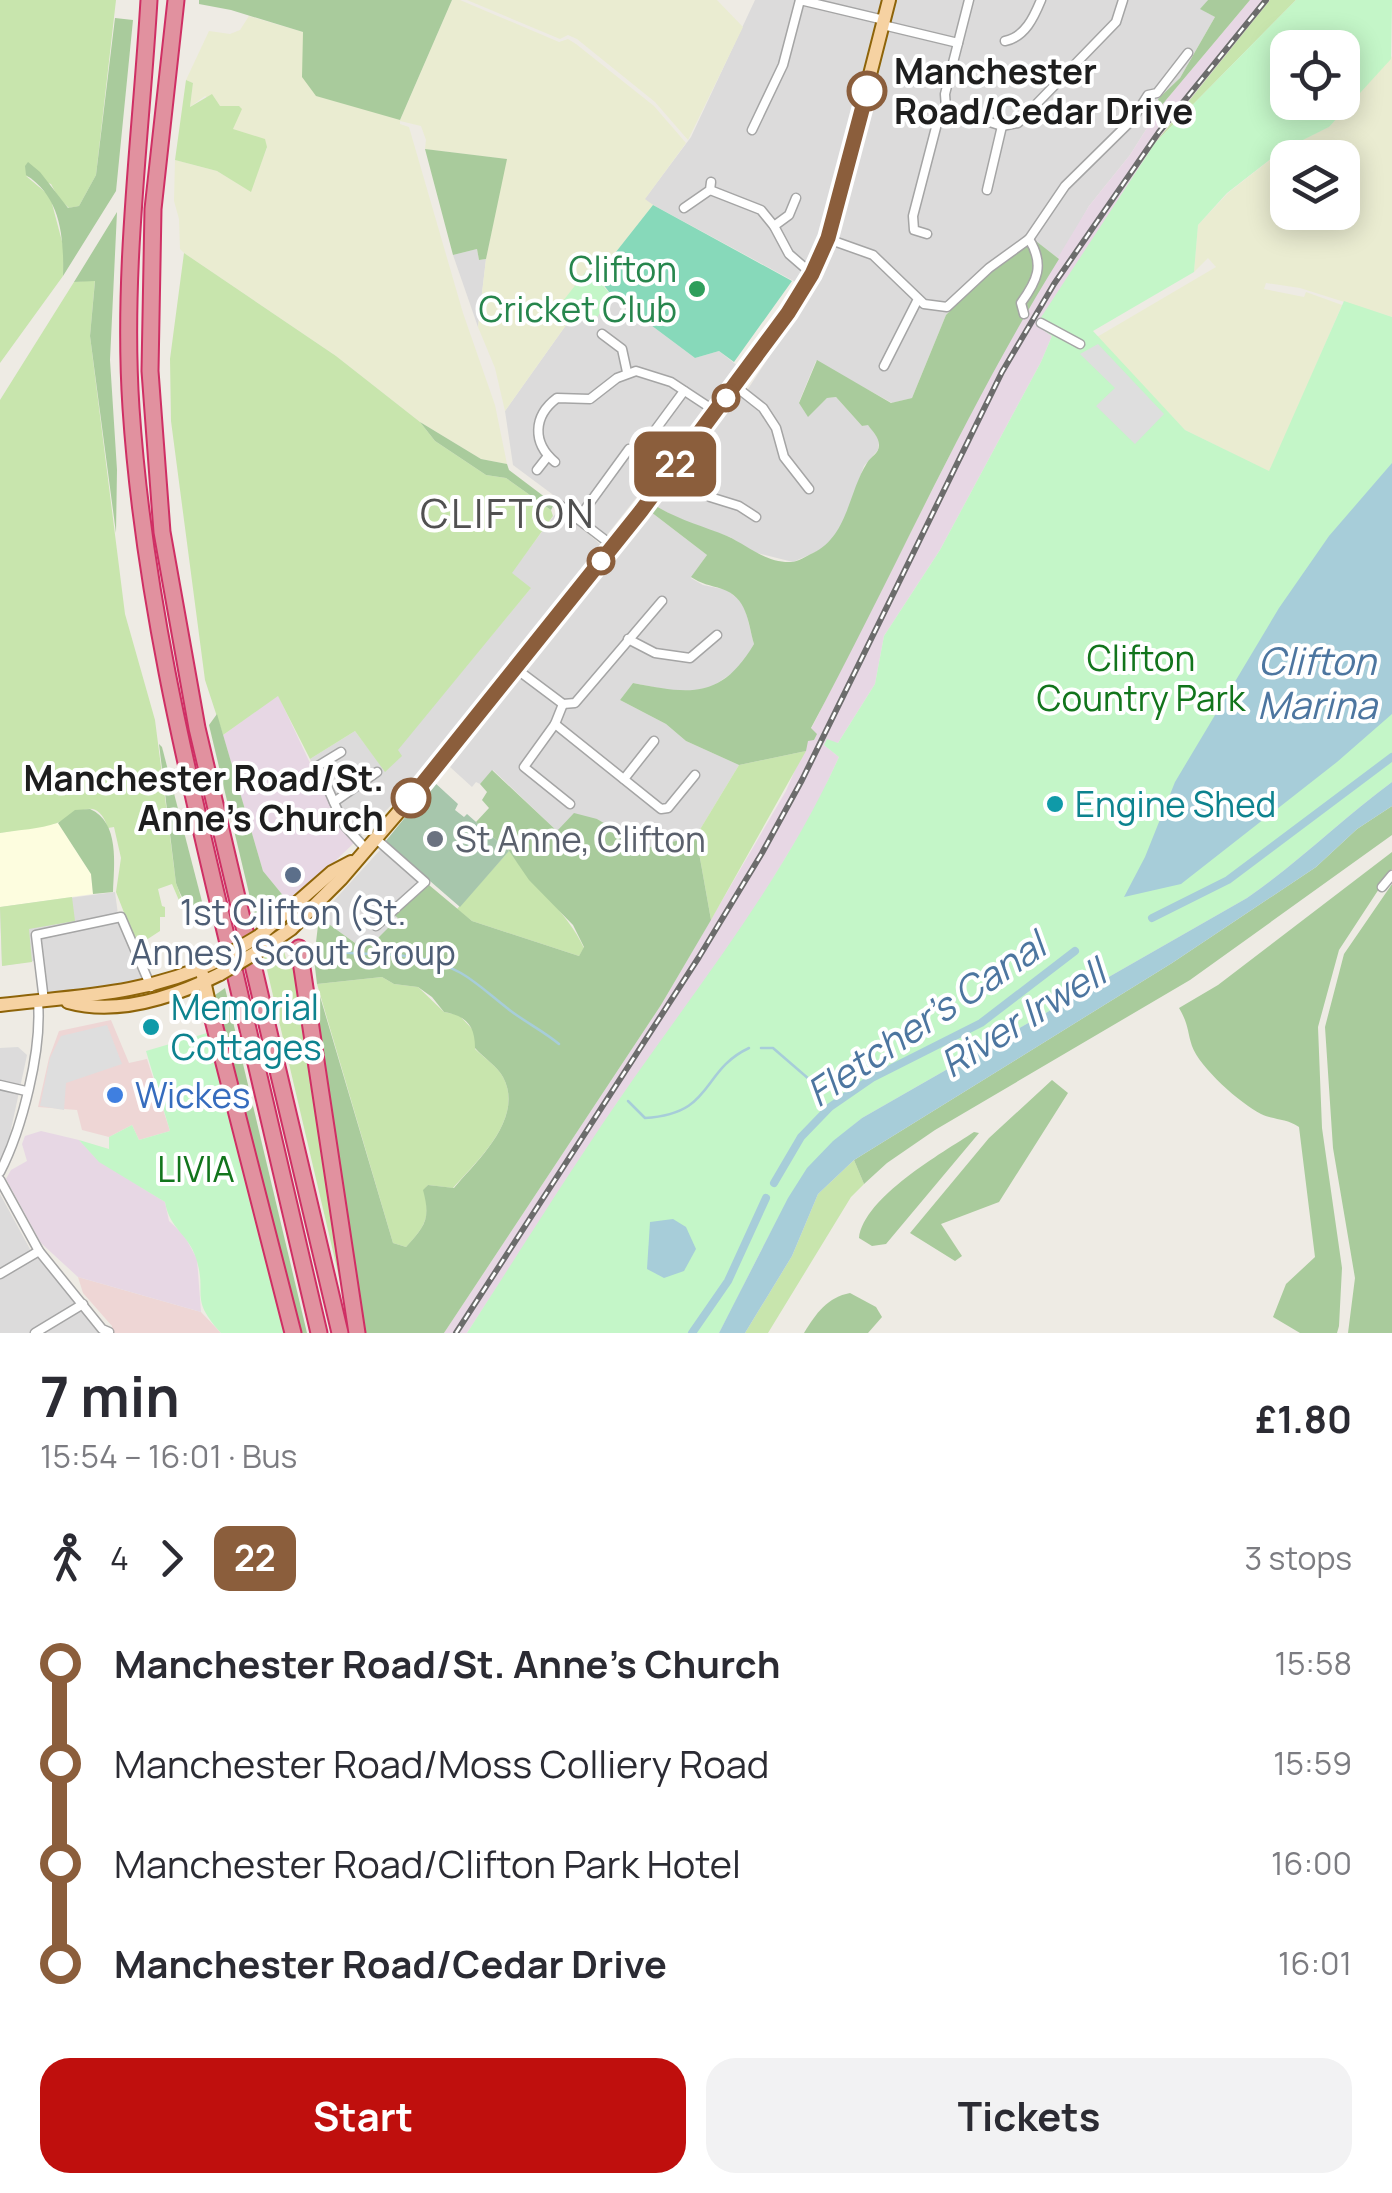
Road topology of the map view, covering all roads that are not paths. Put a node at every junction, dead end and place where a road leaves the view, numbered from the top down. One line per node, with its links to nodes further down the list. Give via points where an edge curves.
1 (149, 0): 13 (highway)
2 (158, 0): 13 (highway)
3 (800, 0): 9 (street); 16 (street, via 783,65)
4 (890, 0): 9 (main road)
5 (968, 0): 11 (street)
6 (1041, 0): 10 (street, via 1025,28)
7 (1122, 0): 15 (street, via 1116,22 1018,123)
8 (176, 1): 88 (highway, via 151,265 150,371 162,532 197,728)
9 (884, 22): 11 (street); 22 (main road)
10 (1005, 40)
11 (958, 43): 14 (street)
12 (1188, 53): 23 (street, via 1065,186)
13 (144, 79): 87 (highway, via 129,342 150,586 174,718)
14 (946, 108): 15 (street); 21 (street, via 913,216 914,230)
15 (1002, 126): 17 (street)
16 (752, 130)
17 (986, 192)
18 (796, 198): 20 (street)
19 (684, 208): 20 (street, via 711,186 756,206)
20 (774, 226): 24 (street, via 789,254)
21 (927, 234)
22 (828, 238): 24 (main road); 25 (street, via 873,255)
23 (1029, 239): 25 (street, via 950,306 933,308); 26 (street, via 1039,265 1022,303)
24 (812, 274): 35 (main road)
25 (918, 299): 32 (street)
26 (1024, 314)
27 (1041, 323): 31 (street)
28 (625, 331): 30 (street)
29 (602, 334): 30 (street)
30 (616, 342): 33 (street)
31 (1080, 344)
32 (884, 366)
33 (627, 372): 36 (street, via 653,374); 37 (street, via 590,399)
34 (562, 382): 37 (street)
35 (735, 386): 38 (main road); 43 (street, via 763,408 784,457)
36 (684, 391): 38 (street); 39 (street)
37 (564, 396): 42 (street, via 539,417 540,442 552,460)
38 (715, 412): 41 (main road)
39 (653, 433)
40 (629, 449): 46 (street)
41 (673, 468): 45 (street, via 714,500); 47 (main road)
42 (537, 470)
43 (809, 489)
44 (557, 503): 46 (street)
45 (756, 517)
46 (578, 519): 47 (street)
47 (613, 546): 51 (main road)
48 (662, 601): 50 (street)
49 (718, 635): 50 (street, via 690,658 655,653)
50 (628, 639): 52 (street, via 575,703)
51 (515, 668): 52 (street); 61 (main road)
52 (564, 704): 53 (street)
53 (556, 724): 58 (street); 60 (street, via 524,767)
54 (654, 741): 58 (street)
55 (341, 752): 59 (street, via 318,766)
56 (376, 772): 59 (street)
57 (695, 775): 58 (street, via 665,810)
58 (624, 779)
59 (334, 802): 61 (street, via 344,825)
60 (570, 804)
61 (370, 843): 62 (main road); 65 (street, via 426,882)
62 (354, 860): 66 (main road); 67 (main road, via 332,872)
63 (1392, 875): 64 (street)
64 (1382, 887)
65 (376, 926)
66 (291, 929): 67 (main road); 67 (main road); 68 (main road)
67 (264, 937): 69 (main road, bridge)
68 (298, 948): 89 (highway)
69 (215, 967): 70 (main road); 71 (main road)
70 (204, 982): 72 (main road); 76 (main road)
71 (152, 987): 73 (main road); 74 (street, via 121,916 36,935)
72 (182, 990): 73 (main road, via 123,1004); 76 (main road)
73 (63, 1000): 74 (main road)
74 (41, 1002): 75 (main road); 78 (street)
75 (0, 1006)
76 (211, 1012): 86 (highway)
77 (0, 1084): 78 (street)
78 (26, 1091): 79 (street)
79 (0, 1172)
80 (0, 1180): 81 (street)
81 (39, 1250): 82 (street); 83 (street)
82 (0, 1274)
83 (83, 1304): 84 (street); 85 (street)
84 (109, 1332)
85 (36, 1333)
86 (293, 1333)
87 (319, 1333)
88 (340, 1333)
89 (357, 1333)

